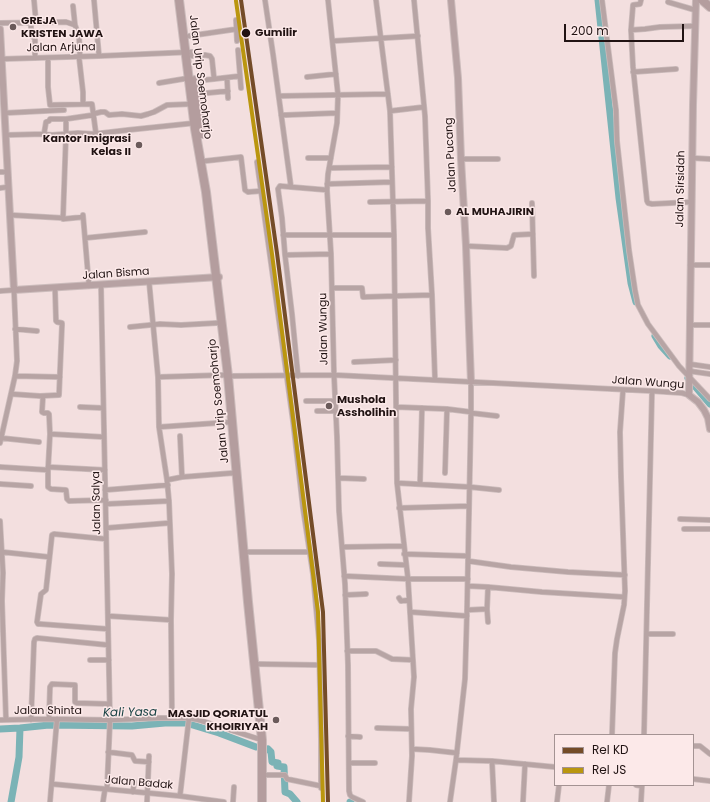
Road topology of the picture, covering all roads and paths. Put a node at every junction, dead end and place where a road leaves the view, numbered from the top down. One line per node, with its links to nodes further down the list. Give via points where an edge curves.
1 (34, 0): 19 (street)
2 (94, 0): 34 (street)
3 (179, 0): 33 (highway, Jalan Urip Soemoharjo)
4 (185, 0): 26 (highway, Jalan Urip Soemoharjo)
5 (265, 0): 54 (street)
6 (328, 0): 29 (street, Jalan Wungu)
7 (376, 0): 28 (street)
8 (414, 0): 27 (street)
9 (451, 0): 74 (street, Jalan Pucang, via 458,78)
10 (602, 0): 129 (street, via 616,110 629,250 638,305 648,324 679,366)
11 (641, 0): 25 (street, via 640,4 633,5)
12 (696, 0): 17 (street, Jalan Sirsidah)
13 (702, 0): 16 (highway)
14 (668, 2): 17 (street)
15 (73, 6): 21 (street)
16 (710, 7)
17 (695, 10): 22 (street, Jalan Sirsidah)
18 (236, 20): 24 (street)
19 (33, 22): 20 (street); 21 (street, via 66,22); 36 (street, via 31,35 35,40)
20 (0, 23)
21 (75, 25): 35 (street, via 79,36)
22 (695, 26): 25 (street); 73 (street, Jalan Sirsidah)
23 (0, 29): 31 (street)
24 (237, 29): 26 (street); 30 (street)
25 (631, 30): 40 (street)
26 (189, 36): 33 (highway, Jalan Urip Soemoharjo)
27 (418, 36): 28 (street); 58 (street)
28 (381, 37): 29 (street); 52 (street)
29 (333, 41): 41 (street, Jalan Wungu)
30 (237, 42)
31 (0, 44): 38 (street)
32 (238, 50): 42 (street)
33 (190, 53): 34 (street, Jalan Arjuna); 46 (street, Jalan Arjuna, via 210,56); 47 (highway, Jalan Urip Soemoharjo)
34 (99, 56): 35 (street, Jalan Arjuna)
35 (80, 57): 37 (street, Jalan Arjuna); 56 (street)
36 (35, 58): 37 (street, Jalan Arjuna); 38 (street, Jalan Arjuna)
37 (48, 58): 56 (street, via 50,106)
38 (1, 61): 45 (street)
39 (676, 69): 40 (street)
40 (633, 72): 93 (street, via 647,201 652,204)
41 (336, 74): 43 (street); 53 (street, Jalan Wungu)
42 (240, 76): 44 (street); 49 (street)
43 (306, 77)
44 (227, 78): 46 (street); 50 (street)
45 (1, 79): 61 (street)
46 (214, 79): 47 (street)
47 (192, 80): 48 (street); 51 (highway, Jalan Urip Soemoharjo); 57 (highway, Jalan Urip Soemoharjo)
48 (159, 83)
49 (241, 88)
50 (228, 90): 51 (street); 55 (street)
51 (197, 94): 77 (highway, Jalan Urip Soemoharjo)
52 (388, 94): 53 (street); 60 (street)
53 (338, 95): 54 (street); 62 (street, Jalan Wungu)
54 (279, 96): 64 (street)
55 (228, 98)
56 (82, 104): 63 (street, via 92,104)
57 (192, 104): 63 (street, via 167,106 141,116 109,115 105,112); 66 (highway, Jalan Urip Soemoharjo)
58 (424, 107): 60 (street); 90 (street)
59 (64, 110): 61 (street)
60 (390, 111): 79 (street)
61 (5, 113): 67 (street)
62 (338, 113): 64 (street); 72 (street, Jalan Wungu)
63 (93, 115): 65 (street); 70 (street)
64 (281, 115): 86 (street)
65 (66, 118): 68 (street, via 50,119 46,122); 69 (street)
66 (195, 123): 70 (street); 109 (highway, Jalan Urip Soemoharjo)
67 (4, 133): 68 (street); 82 (street)
68 (44, 134): 69 (street)
69 (66, 134): 70 (street); 96 (street)
70 (96, 134)
71 (308, 158): 72 (street)
72 (331, 158): 80 (street, Jalan Wungu)
73 (692, 158): 76 (street); 93 (street, Jalan Sirsidah)
74 (461, 159): 75 (street); 103 (street, Jalan Pucang)
75 (498, 159)
76 (710, 159)
77 (205, 161): 89 (street, via 241,157 246,191); 109 (highway, Jalan Urip Soemoharjo)
78 (257, 162): 89 (street)
79 (392, 167): 80 (street); 83 (street)
80 (329, 168): 84 (street, Jalan Wungu)
81 (0, 172): 82 (street)
82 (8, 172): 85 (street)
83 (392, 182): 84 (street); 92 (street)
84 (327, 184): 88 (street, Jalan Wungu)
85 (8, 187): 87 (street); 95 (street)
86 (291, 187): 88 (street); 100 (street, via 280,186 278,189)
87 (0, 188)
88 (327, 190): 98 (street, Jalan Wungu)
89 (261, 191): 134 (street)
90 (428, 201): 92 (street); 117 (street)
91 (370, 202): 92 (street)
92 (394, 202): 101 (street)
93 (691, 202): 106 (street, Jalan Sirsidah)
94 (532, 203): 99 (street)
95 (10, 215): 96 (street); 115 (street)
96 (63, 218): 102 (street, via 83,216)
97 (145, 232): 102 (street)
98 (330, 234): 100 (street); 101 (street); 104 (street, Jalan Wungu)
99 (533, 234): 103 (street, via 514,235 508,248); 108 (street)
100 (283, 235): 105 (street)
101 (394, 235): 118 (street)
102 (85, 238): 112 (street)
103 (466, 246): 140 (street, Jalan Pucang)
104 (331, 254): 105 (street); 114 (street, Jalan Wungu)
105 (285, 255): 135 (street)
106 (690, 265): 107 (street); 121 (street, Jalan Sirsidah)
107 (710, 265)
108 (534, 276)
109 (217, 277): 110 (street, Jalan Bisma); 119 (highway, Jalan Urip Soemoharjo); 133 (highway, Jalan Urip Soemoharjo)
110 (149, 281): 111 (street, Jalan Bisma); 120 (street)
111 (101, 285): 112 (street, Jalan Bisma); 151 (street, Jalan Salya)
112 (89, 286): 113 (street, Jalan Bisma)
113 (56, 288): 115 (street, Jalan Bisma); 136 (street, via 56,321 62,323)
114 (332, 288): 118 (street, via 362,288 363,297); 131 (street, Jalan Wungu)
115 (14, 290): 116 (street); 124 (street)
116 (0, 291)
117 (432, 295): 118 (street); 139 (street)
118 (395, 296): 126 (street)
119 (222, 324): 120 (street); 133 (highway, Jalan Urip Soemoharjo)
120 (152, 325): 123 (street); 137 (street)
121 (690, 325): 122 (street); 129 (street, Jalan Sirsidah)
122 (710, 325)
123 (130, 327)
124 (15, 329): 125 (street); 132 (street)
125 (37, 331)
126 (396, 360): 127 (street); 138 (street)
127 (354, 362)
128 (710, 367): 129 (street)
129 (689, 372): 130 (street); 144 (street, Jalan Sirsidah); 146 (street)
130 (710, 374)
131 (334, 375): 135 (street); 138 (street, Jalan Wungu); 148 (street)
132 (15, 376): 136 (street); 143 (street)
133 (230, 376): 134 (street); 137 (street); 158 (highway, Jalan Urip Soemoharjo); 198 (highway, Jalan Urip Soemoharjo)
134 (286, 376): 135 (street); 199 (street)
135 (298, 376)
136 (60, 377): 145 (street, via 59,395)
137 (158, 377): 159 (street)
138 (396, 378): 139 (street, Jalan Wungu); 150 (street)
139 (435, 380): 140 (street, Jalan Wungu)
140 (470, 382): 141 (street, Jalan Wungu); 156 (street)
141 (623, 390): 142 (street, Jalan Wungu); 206 (street, via 620,432)
142 (652, 392): 144 (street, Jalan Wungu); 225 (street)
143 (11, 394): 145 (street); 164 (street)
144 (689, 395): 160 (street, via 704,410)
145 (43, 396): 161 (street, via 42,412 49,414)
146 (710, 399)
147 (306, 401): 148 (street)
148 (336, 401): 155 (street)
149 (80, 407): 151 (street)
150 (396, 407): 152 (street); 175 (street)
151 (103, 408): 163 (street, Jalan Salya)
152 (422, 408): 153 (street); 177 (street)
153 (447, 409): 156 (street); 169 (street)
154 (317, 411): 155 (street)
155 (336, 411): 172 (street)
156 (471, 412): 157 (street); 180 (street)
157 (497, 416)
158 (232, 422): 159 (street); 170 (highway, Jalan Urip Soemoharjo)
159 (160, 427): 174 (street)
160 (710, 429)
161 (50, 434): 163 (street); 167 (street)
162 (180, 436): 171 (street)
163 (104, 437): 168 (street, Jalan Salya)
164 (0, 440): 165 (street)
165 (39, 442)
166 (0, 466): 167 (street)
167 (48, 468): 168 (street); 184 (street, via 48,487 67,491 68,500)
168 (105, 470): 181 (street, Jalan Salya)
169 (445, 473)
170 (237, 474): 171 (street); 229 (highway, Jalan Urip Soemoharjo)
171 (182, 477): 174 (street)
172 (339, 478): 173 (street); 196 (street)
173 (364, 479)
174 (167, 480): 178 (street)
175 (396, 483): 177 (street); 186 (street)
176 (0, 484): 179 (street)
177 (420, 484): 180 (street)
178 (168, 485): 181 (street); 183 (street)
179 (31, 486)
180 (470, 487): 182 (street); 185 (street)
181 (105, 490): 184 (street, Jalan Salya)
182 (499, 490)
183 (169, 501): 184 (street); 190 (street)
184 (106, 502): 191 (street, Jalan Salya)
185 (469, 506): 186 (street); 201 (street)
186 (399, 508): 195 (street)
187 (680, 519): 188 (street)
188 (710, 520)
189 (0, 521): 197 (street)
190 (169, 523): 191 (street); 222 (street)
191 (106, 528): 194 (street, Jalan Salya)
192 (684, 528): 193 (street)
193 (710, 529)
194 (106, 539): 202 (street, via 53,534); 220 (street, Jalan Salya)
195 (404, 546): 196 (street); 200 (street)
196 (343, 547): 207 (street)
197 (2, 552): 202 (street); 239 (street)
198 (247, 552): 199 (street); 229 (highway, Jalan Urip Soemoharjo)
199 (310, 552): 234 (street)
200 (404, 554): 201 (street); 205 (street)
201 (468, 556): 203 (street)
202 (49, 557): 224 (street, via 46,590 40,594 38,623)
203 (468, 561): 206 (street, via 511,567); 209 (street)
204 (380, 564): 205 (street)
205 (406, 565): 208 (street)
206 (625, 575): 214 (street)
207 (344, 576): 208 (street); 213 (street)
208 (408, 579): 209 (street); 216 (street)
209 (468, 579): 210 (street)
210 (468, 586): 211 (street); 218 (street)
211 (488, 587): 214 (street); 217 (street)
212 (366, 594): 213 (street)
213 (345, 595): 228 (street)
214 (624, 597): 246 (street, via 615,653)
215 (399, 598): 216 (street, via 401,601)
216 (409, 600): 219 (street)
217 (487, 609): 218 (street); 223 (street)
218 (467, 610): 221 (street)
219 (410, 612): 221 (street); 232 (street)
220 (108, 616): 222 (street); 224 (street, Jalan Salya)
221 (467, 616): 254 (street, via 465,679)
222 (171, 620): 236 (street)
223 (488, 622)
224 (108, 629): 227 (street, Jalan Salya)
225 (646, 634): 226 (street); 247 (street)
226 (673, 634)
227 (108, 645): 231 (street, Jalan Salya); 240 (street, via 35,639)
228 (347, 651): 232 (street, via 376,651 392,659); 248 (street)
229 (255, 652): 233 (highway, Jalan Urip Soemoharjo); 250 (highway, Jalan Urip Soemoharjo)
230 (90, 660): 231 (street)
231 (109, 660): 235 (street, Jalan Salya)
232 (413, 660): 245 (street)
233 (257, 664): 234 (street); 264 (highway, Jalan Urip Soemoharjo, via 264,740)
234 (319, 665): 264 (street, via 321,787 287,779 284,775)
235 (109, 704): 237 (street, via 77,703 75,685 52,684); 242 (street, Jalan Salya)
236 (172, 718): 242 (street, Jalan Shinta); 243 (street, Jalan Shinta)
237 (49, 719): 240 (street, Jalan Shinta); 241 (street, Jalan Shinta)
238 (0, 720): 239 (street, Jalan Shinta)
239 (6, 720): 240 (street, Jalan Shinta)
240 (31, 720)
241 (57, 720): 242 (street, Jalan Shinta); 268 (street)
242 (110, 722): 253 (street, Jalan Salya)
243 (189, 722): 250 (street, Jalan Shinta, via 199,720); 276 (street)
244 (377, 728): 245 (street)
245 (411, 729): 252 (street)
246 (612, 734)
247 (644, 734)
248 (348, 736): 249 (street); 260 (street)
249 (360, 737)
250 (262, 740): 284 (highway, Jalan Urip Soemoharjo)
251 (694, 746): 255 (street, via 700,746)
252 (414, 749): 254 (street); 286 (street)
253 (108, 752): 259 (street, via 133,755 136,761); 273 (street, Jalan Salya)
254 (457, 752): 257 (street)
255 (710, 754)
256 (149, 756): 259 (street)
257 (456, 760): 258 (street); 287 (street)
258 (492, 761): 262 (street); 288 (street)
259 (149, 762): 275 (street)
260 (349, 762): 261 (street); 277 (street, via 348,792)
261 (375, 763)
262 (525, 764): 263 (street); 289 (street)
263 (554, 767)
264 (264, 775): 284 (highway, Jalan Urip Soemoharjo)
265 (694, 779): 266 (street)
266 (710, 781)
267 (134, 782): 274 (street)
268 (52, 784): 273 (street, Jalan Badak); 279 (street)
269 (234, 786): 283 (street)
270 (559, 786): 290 (street)
271 (609, 786): 291 (street)
272 (642, 786): 292 (street)
273 (106, 789): 274 (street, Jalan Badak); 280 (street, Jalan Salya)
274 (133, 792): 275 (street, Jalan Badak)
275 (148, 794): 276 (street, Jalan Badak); 281 (street)
276 (180, 796): 278 (street, Jalan Badak)
277 (355, 800): 285 (street)
278 (204, 801): 282 (street, Jalan Badak)
279 (50, 802)
280 (103, 802)
281 (147, 802)
282 (224, 802)
283 (233, 802)
284 (263, 802)
285 (363, 802)
286 (409, 802)
287 (450, 802)
288 (494, 802)
289 (523, 802)
290 (557, 802)
291 (607, 802)
292 (641, 802)

